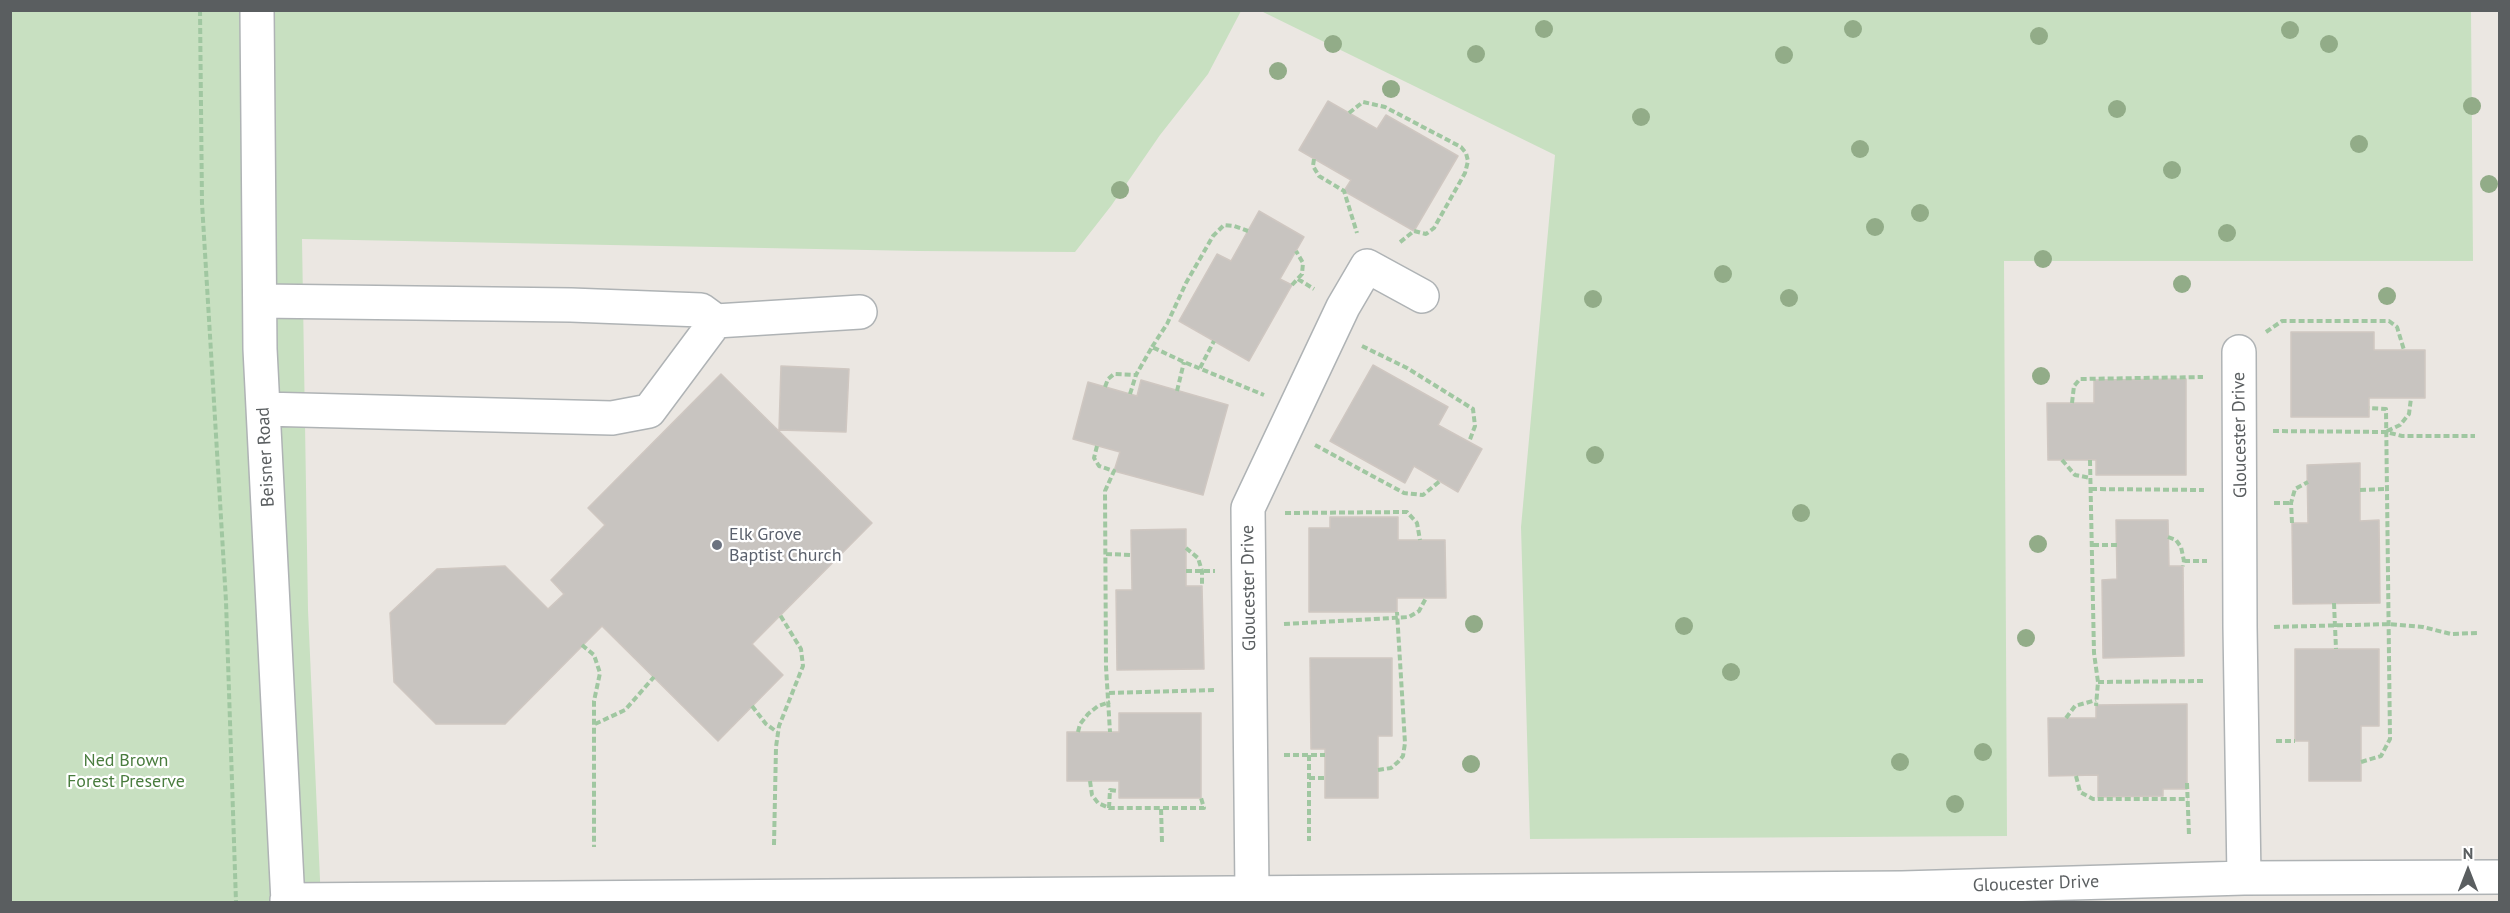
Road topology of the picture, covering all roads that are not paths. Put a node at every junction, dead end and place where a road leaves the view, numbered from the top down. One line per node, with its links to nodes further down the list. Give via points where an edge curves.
1 (257, 10): 3 (street, Beisner Road)
2 (1422, 296): 10 (street, Gloucester Drive, via 1368,266 1331,331 1248,512)
3 (260, 301): 5 (street, via 701,310); 7 (street, Beisner Road)
4 (860, 312): 5 (street)
5 (716, 321): 7 (street, via 649,411 612,418)
6 (2239, 364): 8 (street, Gloucester Drive)
7 (263, 410): 13 (street, Beisner Road)
8 (2244, 878): 9 (street, Gloucester Drive); 11 (street, Gloucester Drive)
9 (2499, 878)
10 (1252, 892): 12 (street, Gloucester Drive); 13 (street, Gloucester Drive)
11 (1901, 895): 12 (street, Gloucester Drive)
12 (1620, 896)
13 (287, 901)

